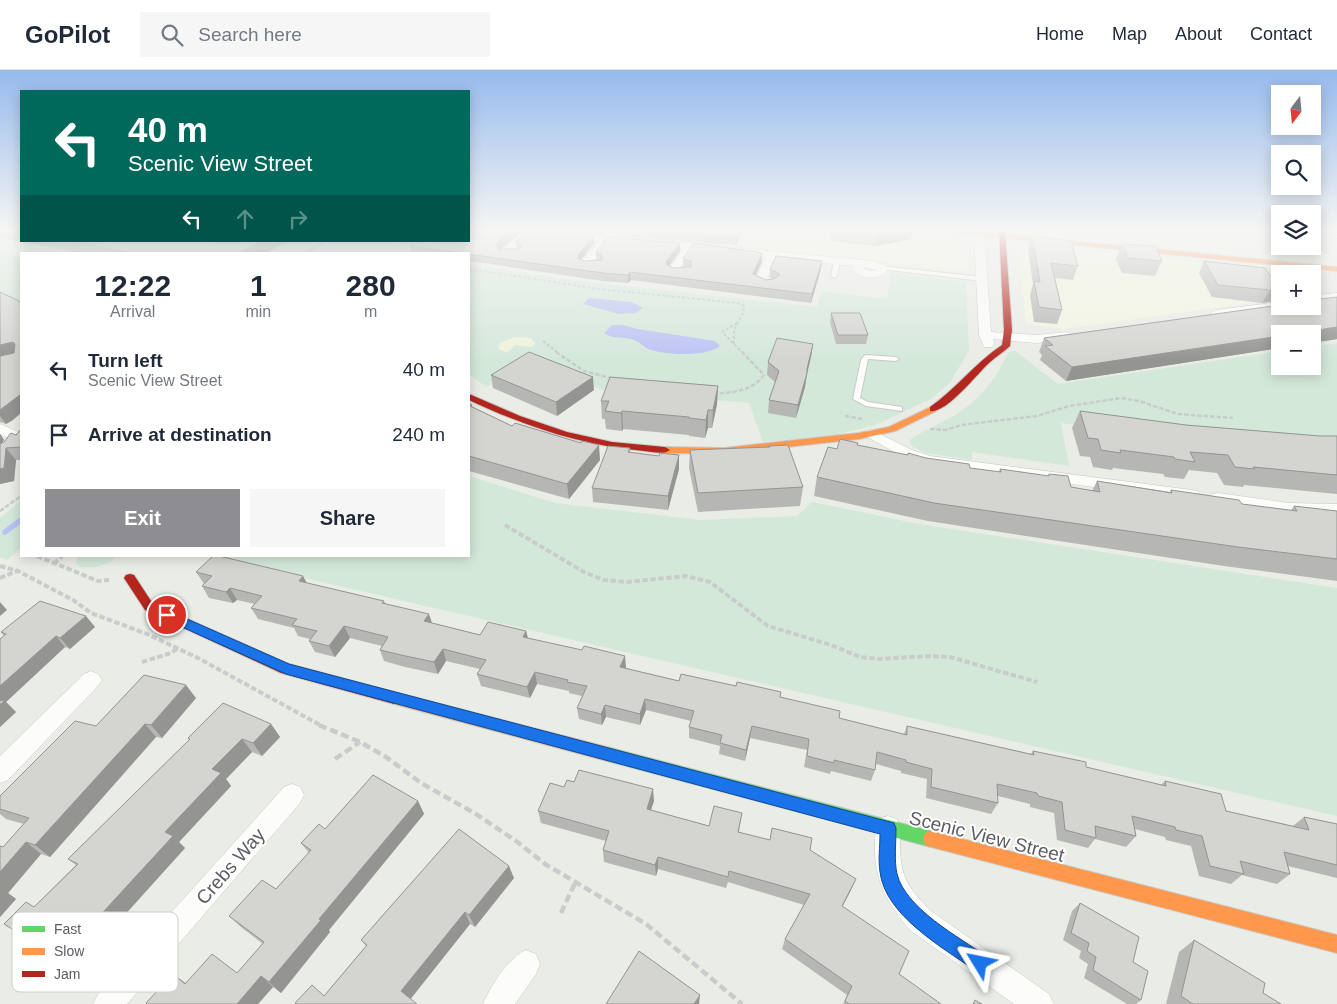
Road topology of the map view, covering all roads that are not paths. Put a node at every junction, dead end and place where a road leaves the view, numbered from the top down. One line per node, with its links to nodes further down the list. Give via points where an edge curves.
1 (763, 275): 6 (street, via 760,282)
2 (937, 275): 5 (lane)
3 (982, 275): 5 (street)
4 (1004, 275): 13 (street)
5 (982, 280): 12 (street)
6 (771, 283)
7 (1337, 296): 8 (street)
8 (1321, 299)
9 (1271, 306): 10 (street)
10 (1199, 317)
11 (1078, 334): 13 (street, via 1049,338)
12 (985, 335): 13 (street); 14 (street, via 986,342)
13 (1008, 337): 14 (street, via 1006,346)
14 (995, 351): 19 (street, via 956,393 937,406 902,425)
15 (896, 359): 17 (lane, via 866,358 856,394 857,399 866,404)
16 (470, 398): 19 (street, via 497,413 543,431 633,448 720,451)
17 (899, 409)
18 (0, 428): 20 (street, via 16,436 13,444)
19 (872, 434): 21 (street, via 928,460 1289,508)
20 (0, 455)
21 (1337, 510)
22 (130, 578): 26 (street, Scenic View Street, via 150,607 286,668)
23 (91, 680): 24 (street)
24 (0, 772)
25 (292, 795): 27 (street, Crebs Way)
26 (888, 828): 28 (street, Scenic View Street); 33 (street, via 888,874 905,905 921,922)
27 (178, 924)
28 (1337, 944)
29 (526, 964): 32 (street)
30 (119, 992): 31 (street, Crebs Way)
31 (108, 1004)
32 (498, 1004)
33 (1038, 1004)

